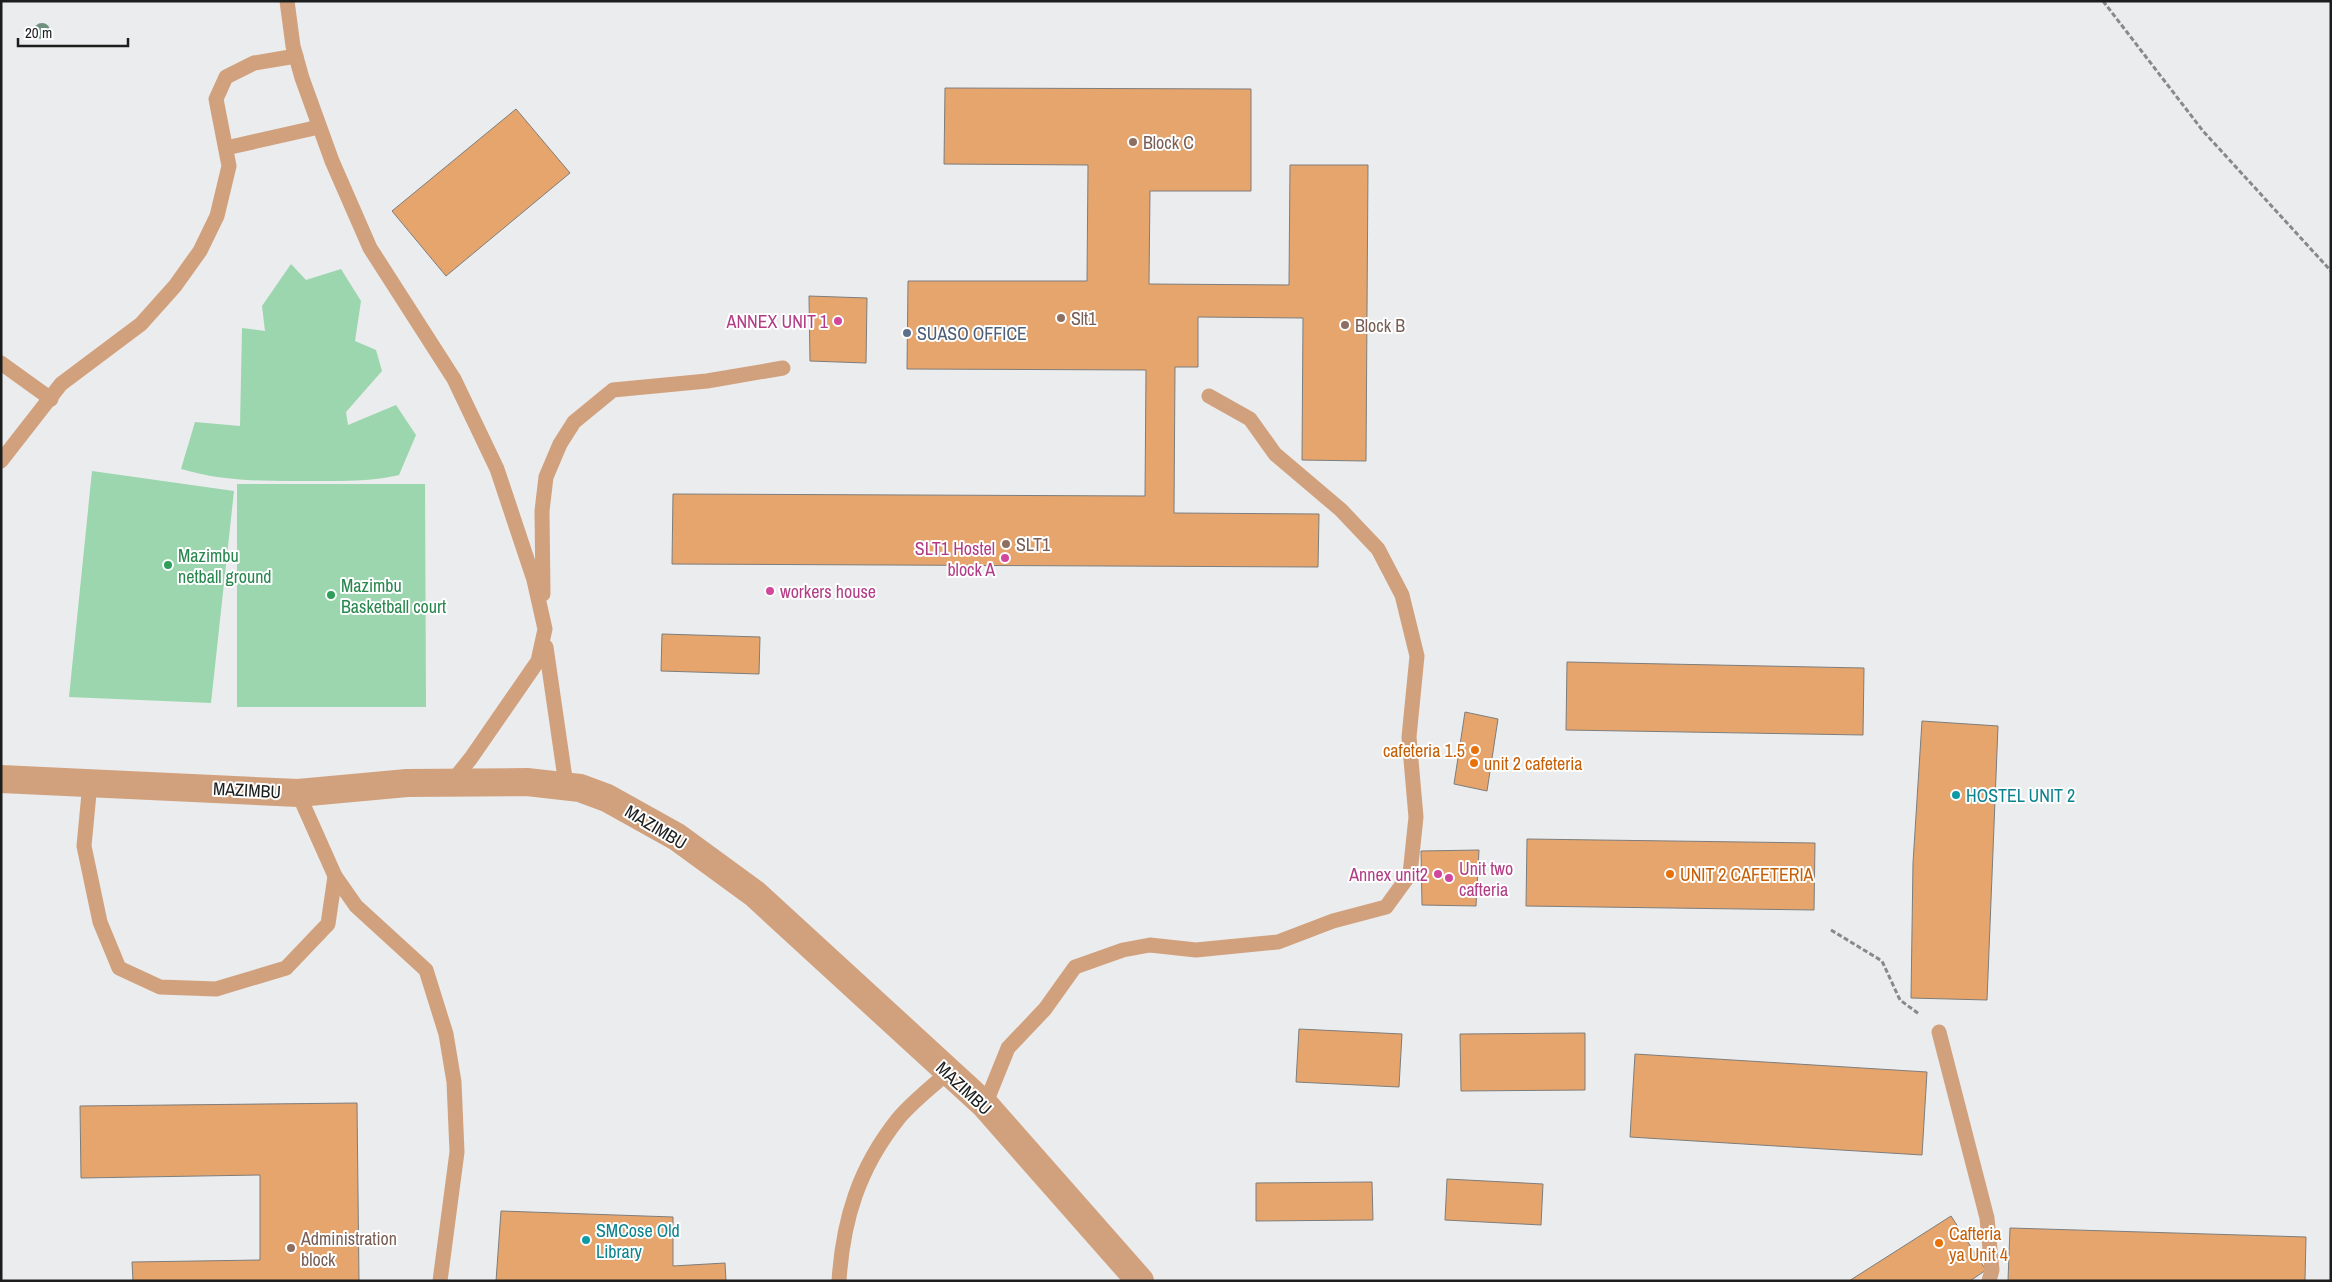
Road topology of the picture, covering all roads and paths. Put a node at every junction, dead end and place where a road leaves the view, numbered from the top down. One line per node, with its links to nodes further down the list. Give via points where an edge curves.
1 (287, 1): 3 (lane)
2 (2102, 1): 6 (path, via 2203,131)
3 (296, 56): 4 (lane); 5 (lane, via 254,63 226,77 216,99)
4 (319, 127): 5 (lane); 12 (lane, via 370,248 454,379 498,469 534,580)
5 (226, 148): 10 (lane, via 229,166 216,216 200,251 142,324 62,384)
6 (2331, 271)
7 (1, 363): 10 (lane)
8 (784, 368): 12 (lane, via 707,381 614,390 574,422 546,477 542,511)
9 (1209, 396): 22 (lane, via 1250,419 1275,454 1341,510 1378,549 1402,595 1417,656 1409,737 1416,817 1410,874 1386,907 1333,921 1278,942 1196,950 1150,945 1123,950 1075,967 1045,1009 1008,1048)
10 (51, 399): 11 (lane)
11 (1, 461)
12 (545, 629): 15 (lane, via 538,661); 16 (lane)
13 (1, 779): 14 (street, MAZIMBU)
14 (90, 783): 17 (street, MAZIMBU); 18 (lane, via 84,846 100,922 119,968 160,987 216,989 286,968 328,924)
15 (451, 783): 16 (street, MAZIMBU); 17 (street, MAZIMBU, via 407,783)
16 (566, 785): 21 (street, MAZIMBU, via 607,798 677,837 755,894)
17 (298, 793): 18 (lane)
18 (336, 876): 23 (lane, via 356,906 426,970 446,1034 454,1082 457,1152)
19 (1831, 930): 20 (path, via 1882,960 1900,1000)
20 (1939, 1032): 26 (lane, via 1987,1218 1992,1270)
21 (948, 1072): 22 (street, MAZIMBU); 24 (lane, via 899,1118 866,1165 844,1232)
22 (985, 1105): 25 (street, MAZIMBU)
23 (440, 1281)
24 (839, 1281)
25 (1140, 1281)
26 (1989, 1281)

